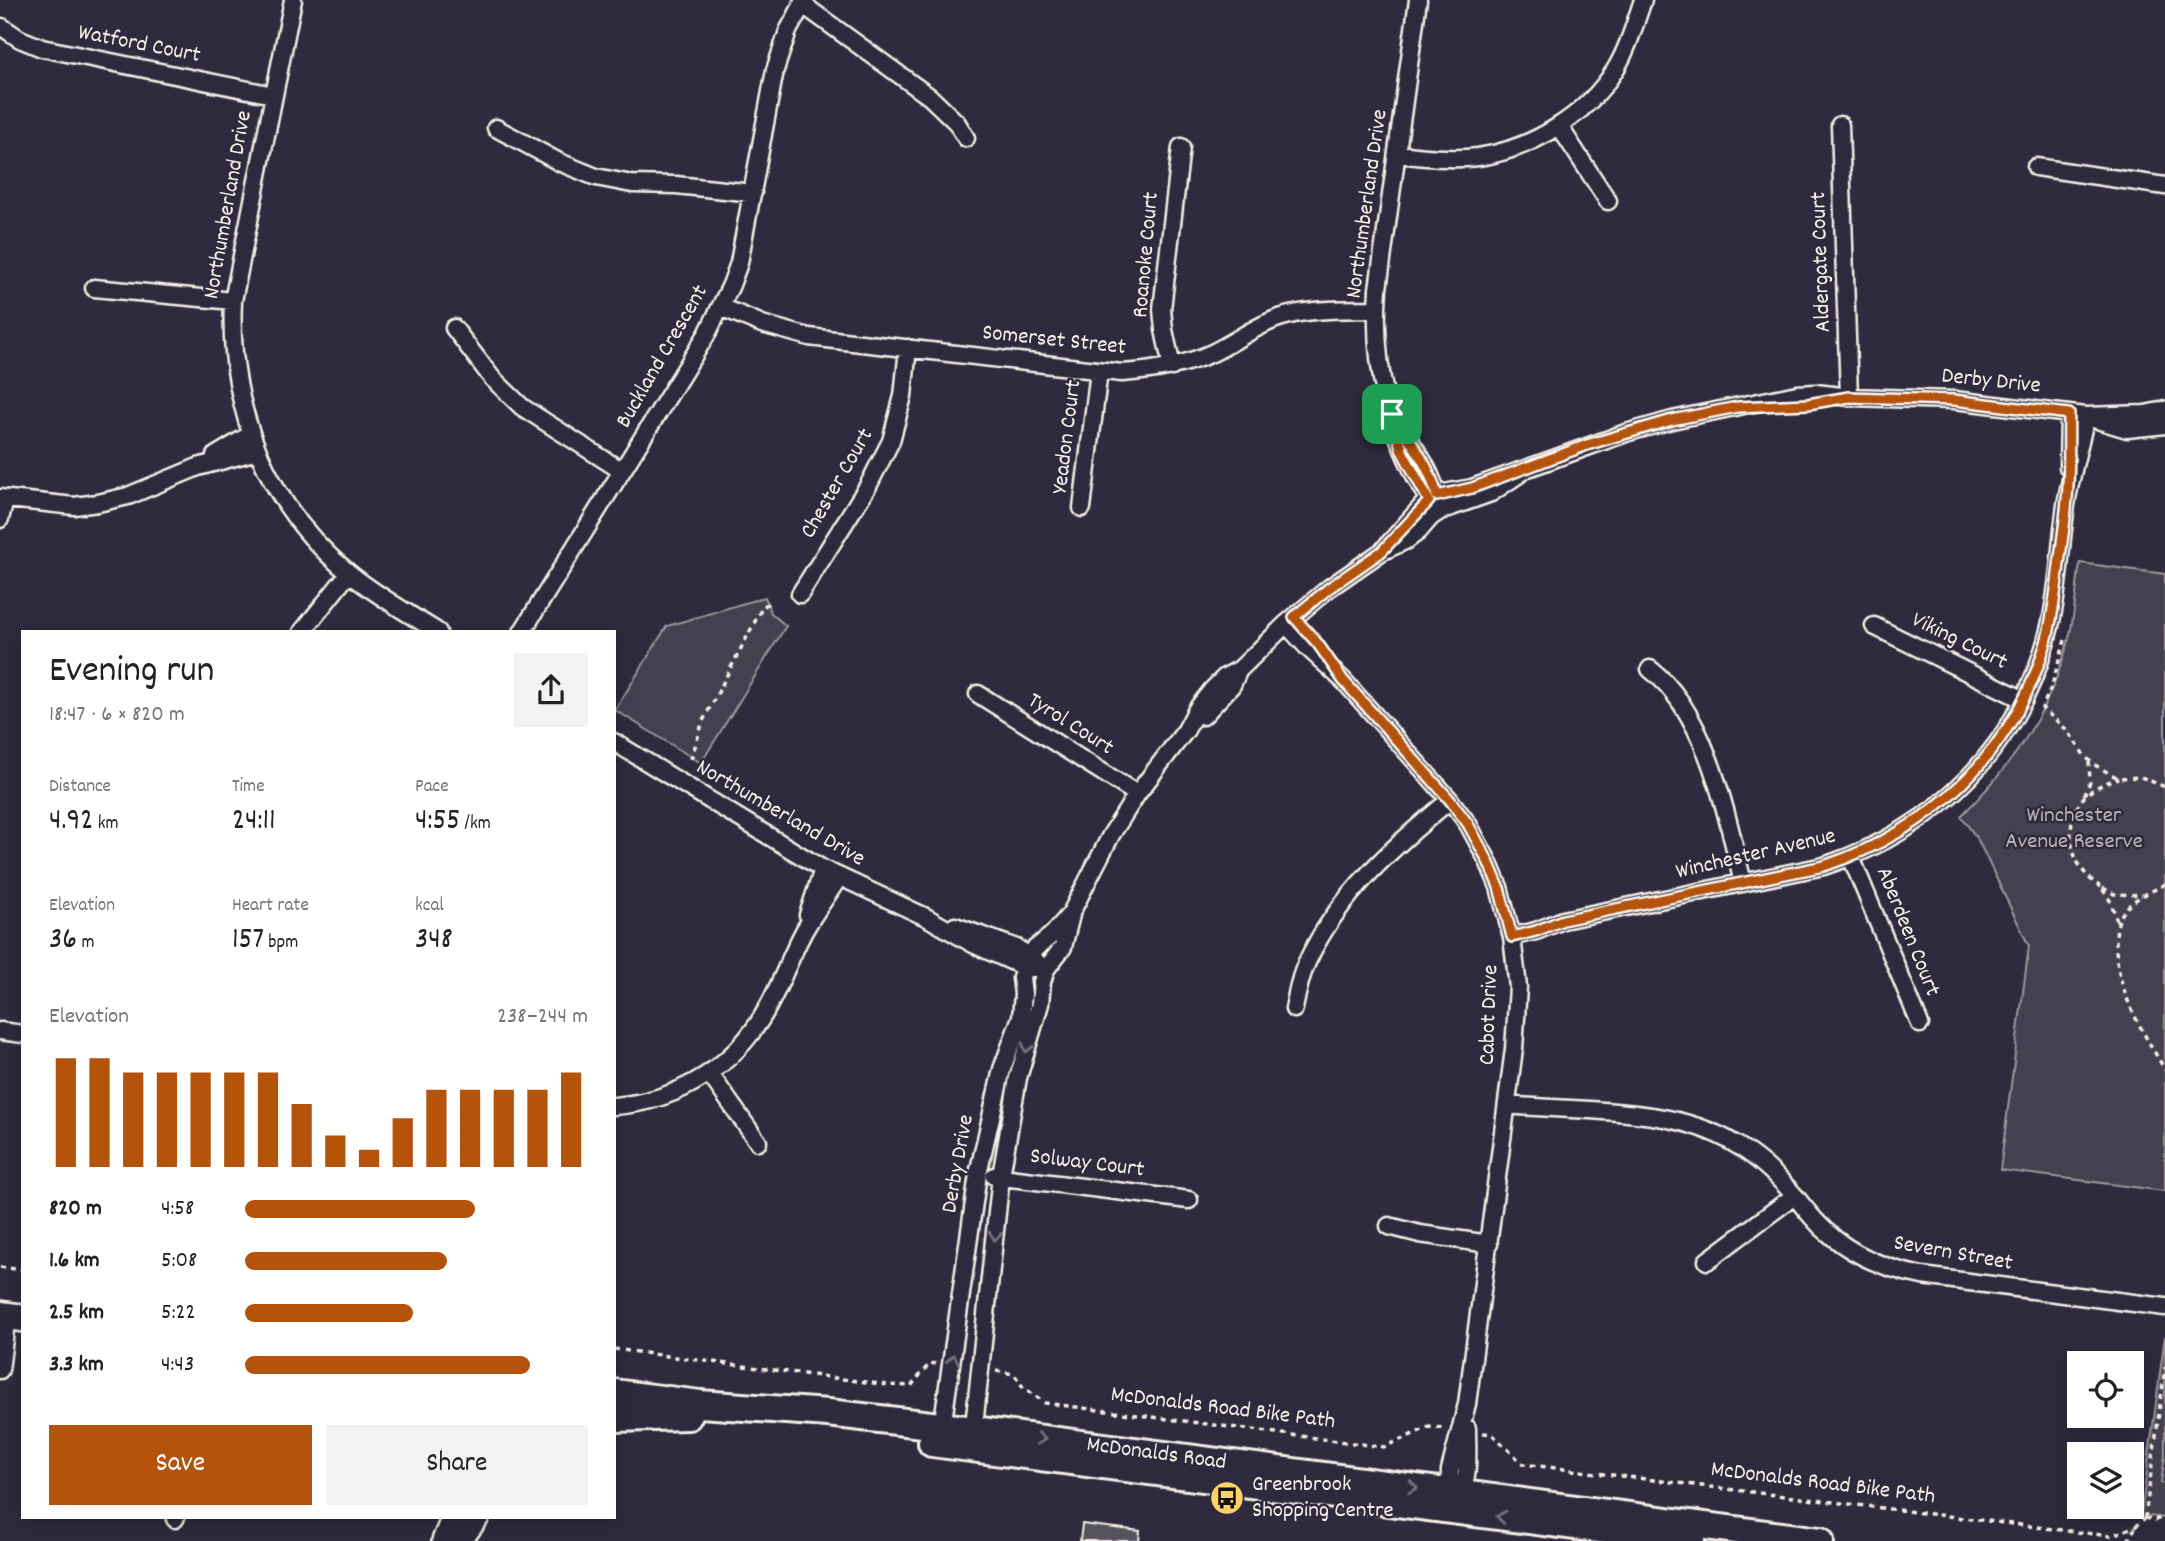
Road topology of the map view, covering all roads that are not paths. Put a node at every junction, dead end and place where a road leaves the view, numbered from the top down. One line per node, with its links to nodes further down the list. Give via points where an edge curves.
1 (293, 0): 6 (street, Northumberland Drive)
2 (1418, 0): 12 (street, Northumberland Drive)
3 (1643, 0): 8 (street, via 1615,69 1586,104)
4 (804, 2): 10 (street, via 930,97); 15 (street, Buckland Crescent, via 778,60)
5 (2, 27): 6 (street, Watford Court, via 42,48)
6 (273, 95): 18 (street, Northumberland Drive)
7 (1840, 125): 25 (street, Aldergate Court)
8 (1559, 126): 12 (street, via 1523,145 1479,157); 16 (street)
9 (496, 128): 15 (street, via 596,177)
10 (966, 138)
11 (1181, 147): 23 (street, Roanoke Court, via 1162,309)
12 (1398, 154): 20 (street, Northumberland Drive)
13 (2036, 167): 14 (street)
14 (2165, 186)
15 (753, 193): 19 (street, Buckland Crescent, via 739,263)
16 (1608, 201)
17 (94, 288): 18 (street)
18 (233, 301): 30 (street, Northumberland Drive, via 237,381)
19 (721, 307): 22 (street, Somerset Street, via 787,332); 33 (street, Buckland Crescent)
20 (1377, 309): 23 (street, Somerset Street, via 1327,310 1280,318); 36 (street, Northumberland Drive, via 1378,359 1392,414 1434,483)
21 (454, 328): 33 (street, via 492,378 522,407)
22 (908, 348): 24 (street, Somerset Street); 40 (street, Chester Court, via 903,396 891,441)
23 (1172, 367): 24 (street, Somerset Street)
24 (1099, 371): 37 (street, Yeadon Court)
25 (1849, 397): 27 (street, Derby Drive, via 1954,400); 36 (street, Derby Drive, via 1737,407 1672,420 1563,454)
26 (2165, 410): 28 (street, Derby Drive)
27 (2069, 414): 28 (street, Derby Drive); 34 (street, Winchester Avenue)
28 (2085, 415): 29 (street, Derby Drive, via 2127,429); 34 (street, Winchester Avenue)
29 (2165, 425)
30 (251, 434): 31 (street, Northumberland Drive); 32 (street)
31 (257, 451): 32 (street); 39 (street, Northumberland Drive, via 286,505)
32 (198, 467): 35 (street, via 128,496 98,503 74,506)
33 (622, 471): 45 (street, Buckland Crescent)
34 (2067, 497): 48 (street, Winchester Avenue, via 2051,622)
35 (2, 498): 38 (street)
36 (1435, 502): 41 (street, Derby Drive, via 1431,517 1419,531 1329,588)
37 (1082, 508)
38 (0, 519)
39 (349, 573): 43 (street); 44 (street, Northumberland Drive)
40 (800, 594)
41 (1290, 621): 50 (street, Derby Drive, via 1187,728); 51 (street, Cabot Drive, via 1305,645 1343,680)
42 (1874, 626): 48 (street, Viking Court)
43 (304, 630)
44 (435, 630)
45 (523, 630)
46 (1650, 669): 55 (street, via 1673,690 1695,728 1718,788)
47 (978, 694): 50 (street, Tyrol Court)
48 (2024, 700): 52 (street, Winchester Avenue, via 1996,745 1962,786 1912,825)
49 (616, 743): 53 (street, Northumberland Drive)
50 (1137, 794): 56 (street, Derby Drive)
51 (1450, 800): 58 (street, Cabot Drive, via 1488,861); 61 (street, via 1384,857 1342,906 1307,961)
52 (1851, 857): 55 (street, Winchester Avenue); 62 (street, Aberdeen Court)
53 (823, 869): 54 (street, Northumberland Drive); 57 (street)
54 (839, 877): 57 (street); 59 (street, Northumberland Drive, via 973,944)
55 (1743, 883): 58 (street, Winchester Avenue, via 1563,920 1534,921)
56 (1071, 913): 59 (street, Derby Drive, via 1031,952); 60 (street, Derby Drive, via 1063,947)
57 (804, 931): 65 (street, via 758,1024 731,1056)
58 (1511, 931): 66 (street, Cabot Drive, via 1517,963 1517,1014)
59 (1027, 962): 60 (street, Northumberland Drive); 69 (street, Derby Drive, via 1021,978 1021,1017 1002,1069)
60 (1046, 969): 70 (street, Derby Drive, one-way to 70, via 1018,1078)
61 (1294, 1009)
62 (1920, 1024)
63 (0, 1031): 64 (street)
64 (21, 1034)
65 (709, 1073): 67 (street, via 670,1094); 68 (street)
66 (1507, 1099): 71 (street, Severn Street, via 1548,1100 1713,1132 1756,1157); 74 (street, Cabot Drive)
67 (616, 1106)
68 (758, 1142)
69 (978, 1174): 70 (street, Solway Court); 83 (street, Derby Drive, one-way to 69)
70 (1002, 1176): 72 (street, Solway Court); 84 (street, Derby Drive, one-way to 84)
71 (1794, 1196): 75 (street); 76 (street, Severn Street, via 1843,1246 1901,1272)
72 (1189, 1200)
73 (1389, 1226): 74 (street)
74 (1489, 1244): 85 (street, Cabot Drive, via 1467,1404 1450,1470)
75 (1707, 1261)
76 (2165, 1307)
77 (10, 1316): 78 (street)
78 (0, 1370)
79 (616, 1394): 80 (main road, McDonalds Road)
80 (700, 1404): 81 (main road, McDonalds Road); 83 (main road, McDonalds Road, via 828,1413)
81 (756, 1416): 82 (main road); 83 (main road, McDonalds Road, via 805,1426)
82 (616, 1418)
83 (940, 1435): 84 (main road, McDonalds Road)
84 (973, 1439): 85 (main road, McDonalds Road)
85 (1455, 1498): 88 (main road, McDonalds Road)
86 (453, 1519): 89 (street)
87 (476, 1519): 90 (street)
88 (1650, 1532): 91 (main road, McDonalds Road); 92 (main road, McDonalds Road)
89 (444, 1541)
90 (459, 1541)
91 (1691, 1541)
92 (1819, 1541)

